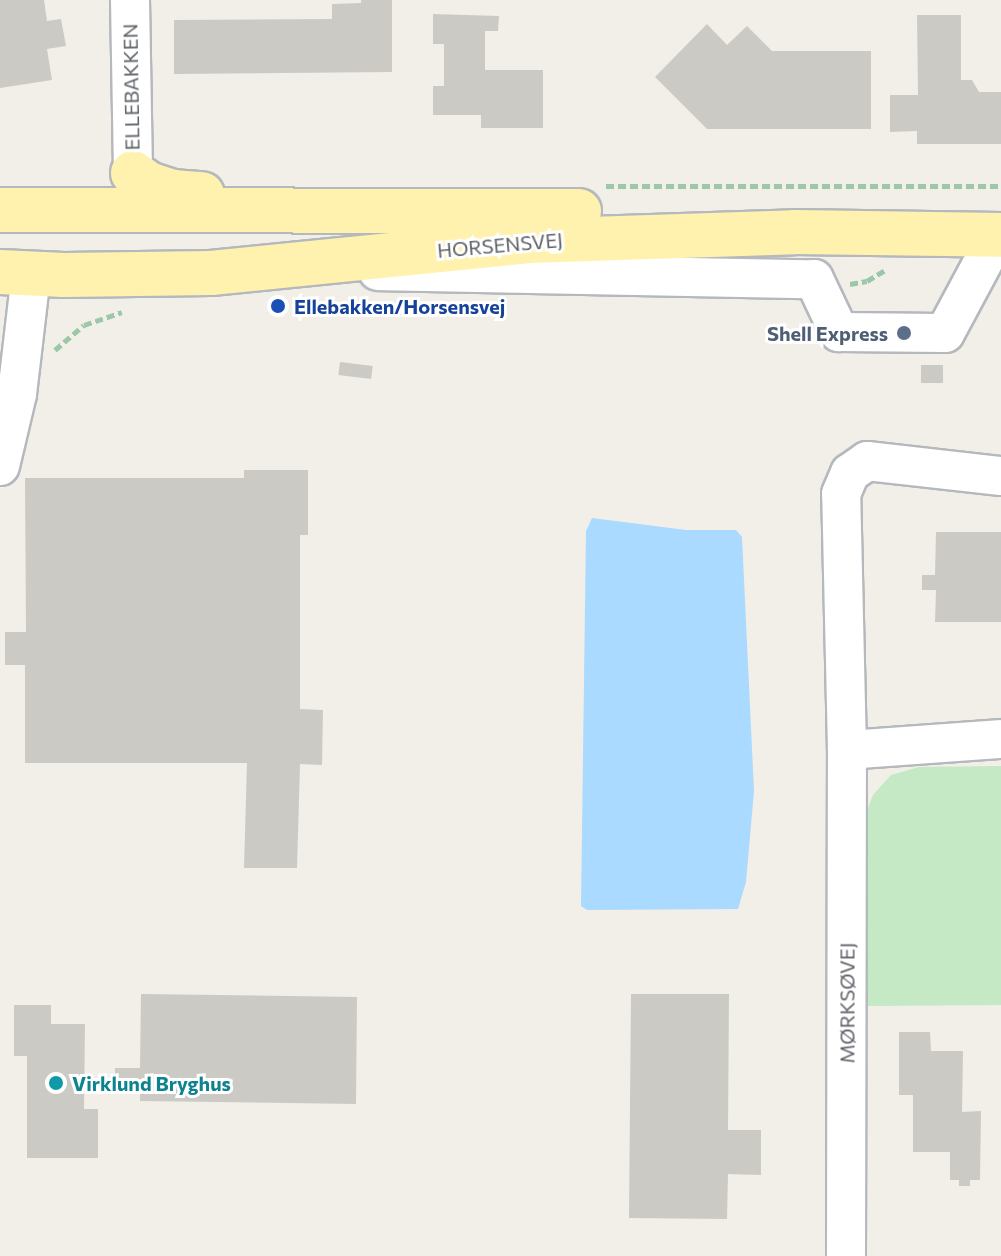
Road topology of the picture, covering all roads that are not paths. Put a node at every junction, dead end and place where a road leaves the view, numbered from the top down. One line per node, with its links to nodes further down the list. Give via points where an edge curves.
1 (130, 0): 2 (street, ELLEBAKKEN)
2 (133, 173): 4 (main road, via 172,192 244,196)
3 (0, 210): 4 (main road, HORSENSVEJ)
4 (310, 212): 5 (main road, HORSENSVEJ); 7 (main road, via 258,227 128,239)
5 (1000, 227): 6 (main road, HORSENSVEJ, via 529,241); 6 (street, via 945,333 839,332 814,279 388,272)
6 (319, 262): 7 (main road, HORSENSVEJ, via 211,273)
7 (10, 265): 8 (street, via 17,394)
8 (0, 466)
9 (1001, 476): 11 (street, MØRKSØVEJ, via 867,461 850,473 841,494)
10 (1001, 739): 11 (street)
11 (847, 750): 12 (street, MØRKSØVEJ)
12 (846, 1256)

